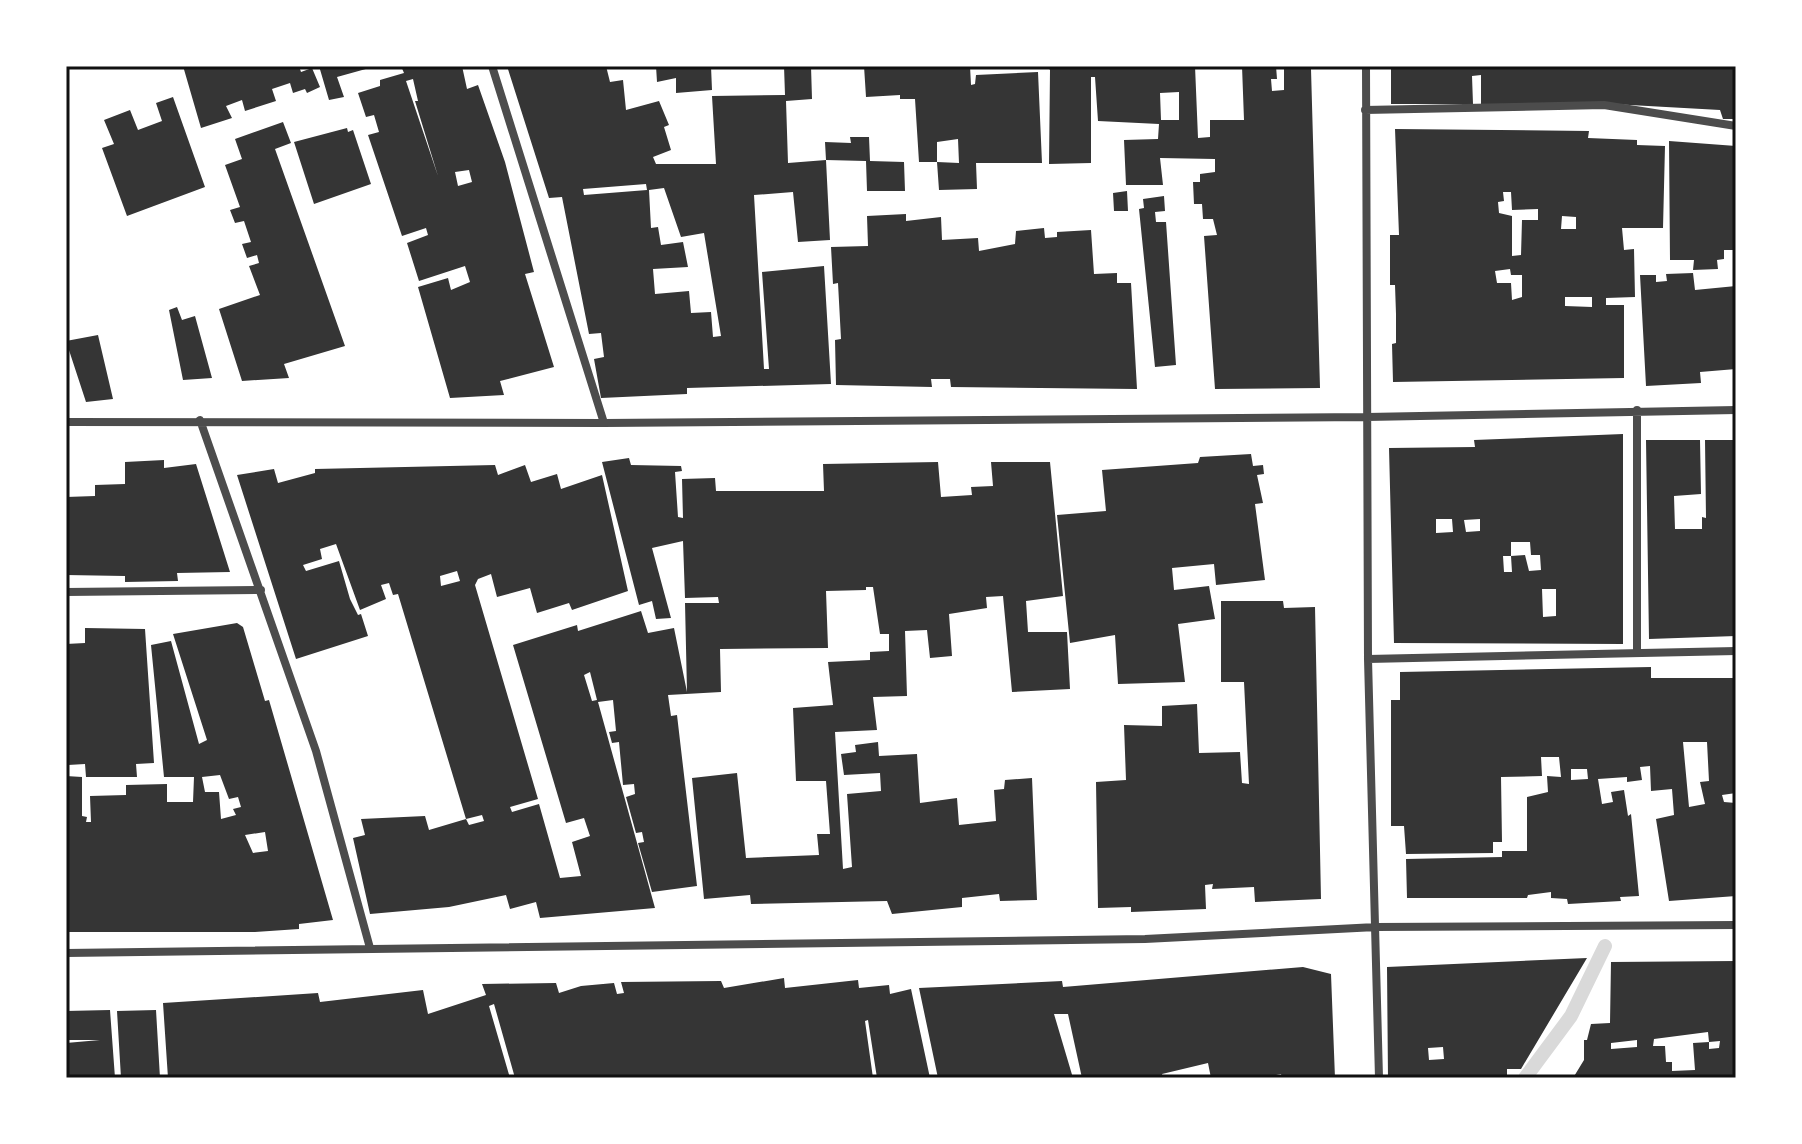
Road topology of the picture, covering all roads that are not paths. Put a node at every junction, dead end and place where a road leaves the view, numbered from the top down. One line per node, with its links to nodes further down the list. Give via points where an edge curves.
1 (492, 66): 10 (street)
2 (1366, 66): 3 (street)
3 (1365, 110): 4 (street, via 1604,105); 7 (street)
4 (1736, 126)
5 (1637, 410): 6 (street); 7 (street); 14 (street)
6 (1736, 410)
7 (1367, 417): 10 (street); 15 (street)
8 (200, 420): 9 (street); 10 (street); 11 (street)
9 (66, 422)
10 (604, 423)
11 (261, 590): 12 (street); 18 (street, via 316,751)
12 (66, 592)
13 (1736, 651): 14 (street)
14 (1637, 653): 15 (street)
15 (1368, 659): 17 (street)
16 (1736, 925): 17 (street)
17 (1376, 927): 18 (street, via 1145,939); 20 (street)
18 (370, 948): 19 (street)
19 (66, 953)
20 (1379, 1078)

